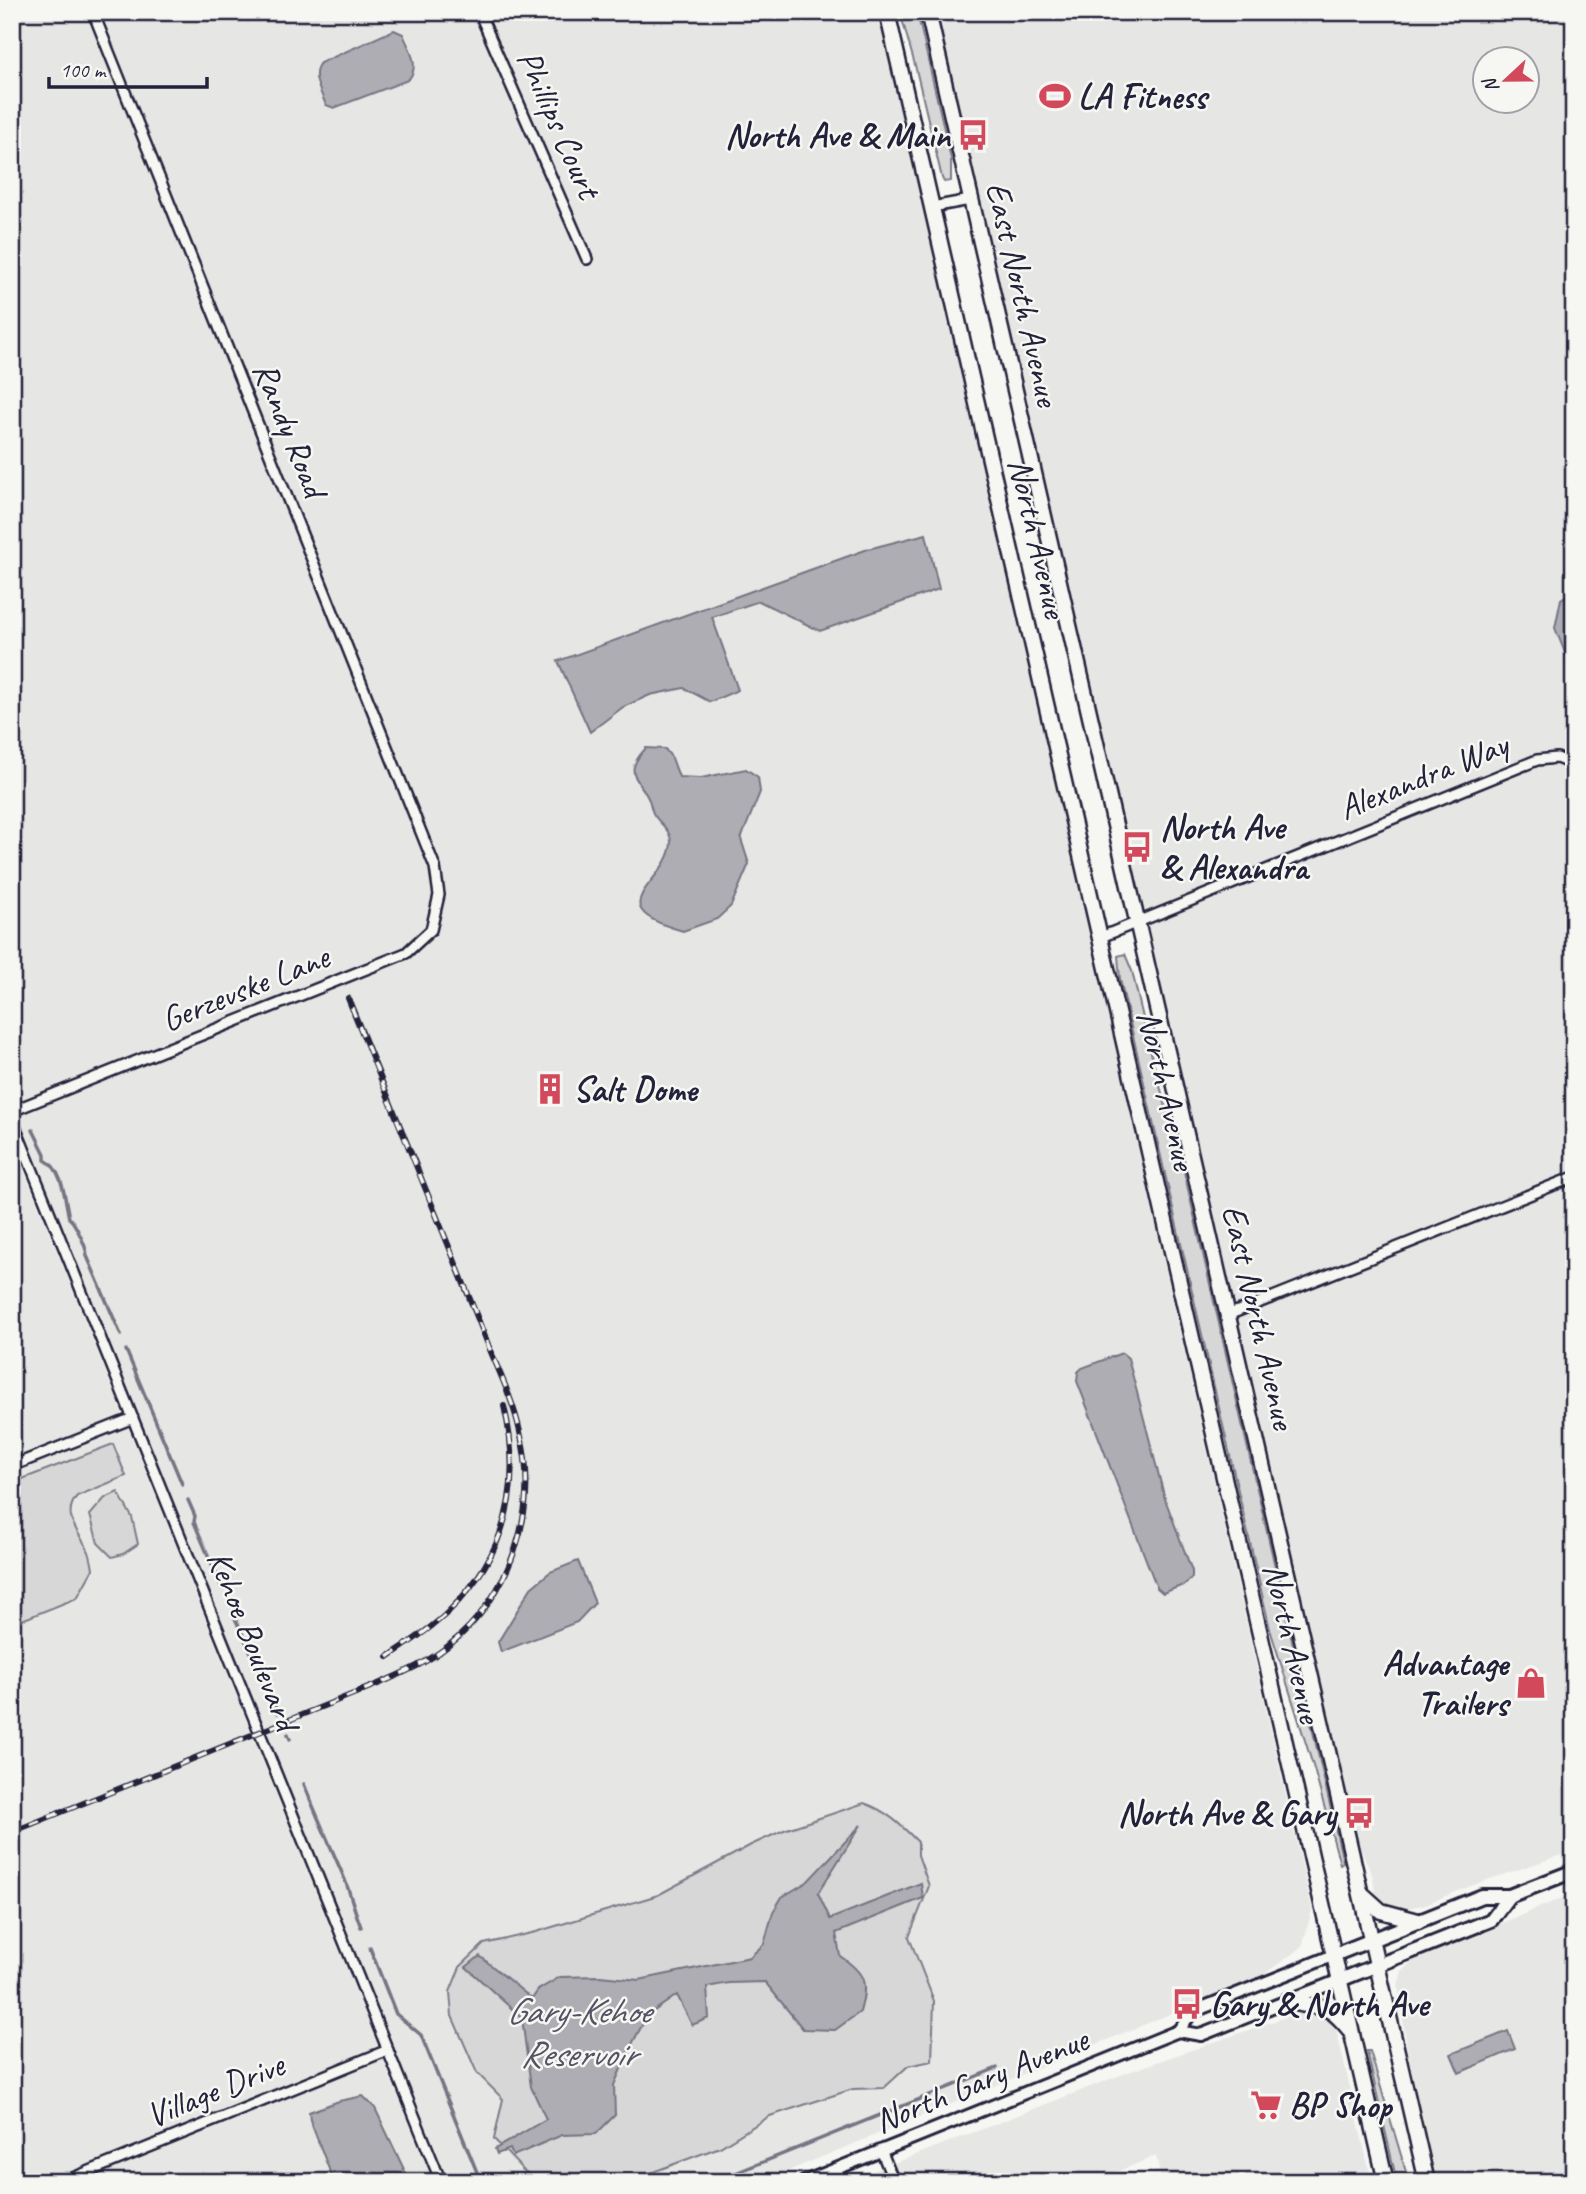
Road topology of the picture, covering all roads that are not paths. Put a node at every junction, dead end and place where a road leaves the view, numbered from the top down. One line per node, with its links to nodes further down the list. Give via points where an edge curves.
1 (93, 12): 9 (street, Randy Road)
2 (478, 12): 7 (street, Phillips Court)
3 (887, 12): 6 (main road, North Avenue)
4 (928, 12): 5 (main road, East North Avenue)
5 (970, 200): 6 (street); 10 (main road, East North Avenue)
6 (932, 207): 11 (main road, North Avenue)
7 (587, 259)
8 (1574, 765): 10 (street, Alexandra Way, via 1557,758 1537,760)
9 (435, 867): 12 (street, Gerzevske Lane, via 439,895 431,930 406,953)
10 (1138, 923): 11 (street, Alexandra Way); 15 (main road, East North Avenue)
11 (1101, 937): 23 (main road, North Avenue)
12 (12, 1111)
13 (12, 1119): 16 (street, Kehoe Boulevard)
14 (1574, 1177): 15 (street)
15 (1228, 1315): 19 (main road, East North Avenue)
16 (132, 1418): 17 (street); 29 (street, Kehoe Boulevard)
17 (12, 1466)
18 (1574, 1871): 20 (main road)
19 (1360, 1891): 21 (main road, via 1381,1910); 22 (main road, East North Avenue)
20 (1509, 1896): 21 (main road, North Gary Avenue, via 1482,1896); 24 (main road, via 1491,1920)
21 (1418, 1921): 22 (main road, North Gary Avenue)
22 (1371, 1940): 23 (main road, North Gary Avenue); 24 (main road)
23 (1334, 1955): 25 (main road, North Avenue); 27 (street, North Gary Avenue, via 1192,2012)
24 (1377, 1965): 25 (main road); 36 (main road)
25 (1340, 1980): 26 (street, North Gary Avenue); 28 (main road, North Avenue)
26 (1288, 2000): 27 (street, North Gary Avenue, via 1201,2035); 28 (main road, via 1299,2006 1325,2008)
27 (1178, 2031): 30 (street, North Gary Avenue)
28 (1351, 2032): 35 (main road, North Avenue)
29 (388, 2050): 31 (street, Village Drive); 32 (street, Kehoe Boulevard)
30 (881, 2150): 33 (street, North Gary Avenue); 34 (street)
31 (63, 2182)
32 (441, 2182)
33 (804, 2182)
34 (894, 2182)
35 (1386, 2182)
36 (1427, 2182)

